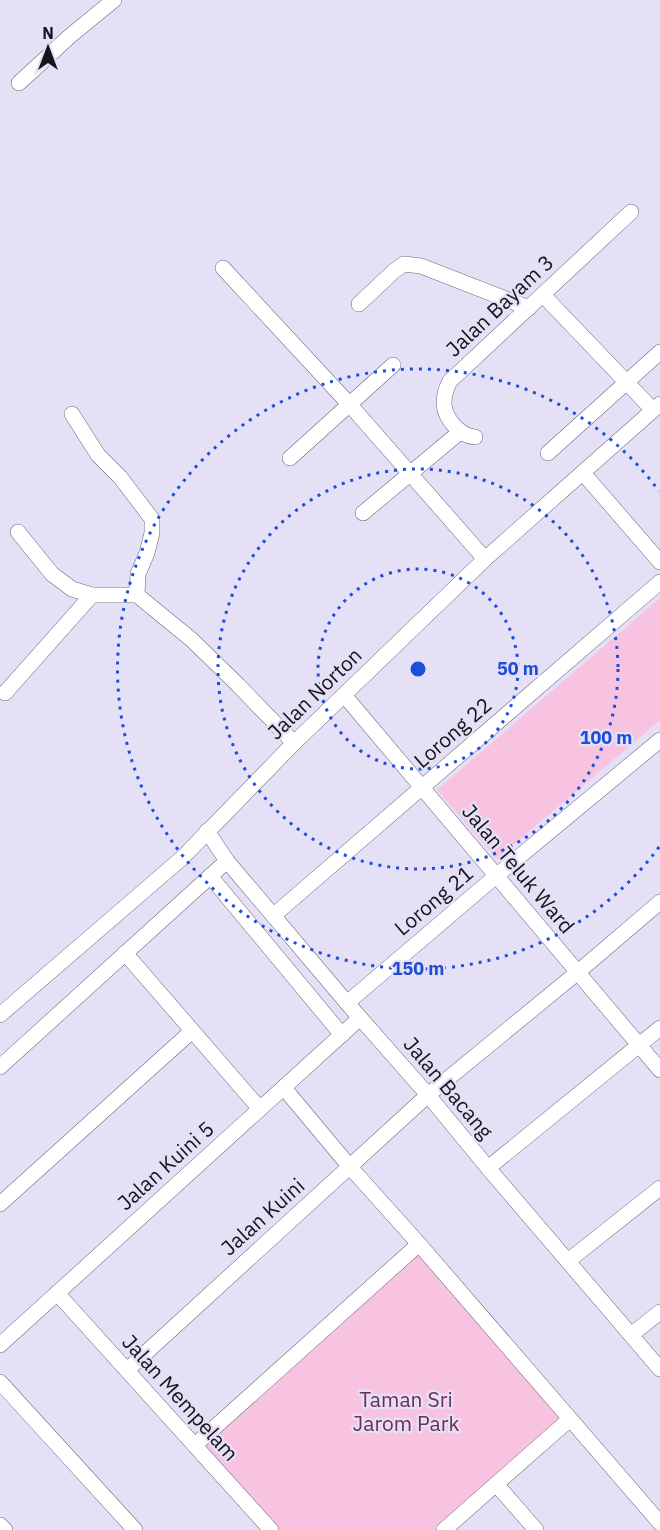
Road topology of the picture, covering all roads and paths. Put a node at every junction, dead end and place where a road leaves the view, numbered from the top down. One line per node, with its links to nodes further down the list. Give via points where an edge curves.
1 (114, 0): 2 (street)
2 (19, 83)
3 (631, 212): 5 (street, Jalan Bayam 3)
4 (223, 268): 11 (street)
5 (543, 295): 7 (street, Jalan Bayam 3); 10 (street)
6 (359, 304): 7 (street, via 404,264 421,266)
7 (529, 308): 17 (street, Jalan Bayam 3, via 450,381 444,407 450,420 468,434)
8 (660, 352): 10 (street)
9 (393, 365): 11 (street)
10 (626, 382): 12 (street); 14 (street)
11 (350, 405): 15 (street); 17 (street)
12 (656, 407): 16 (street, Jalan Norton)
13 (72, 414): 24 (street, via 98,454 152,519 147,553 138,574)
14 (548, 453)
15 (290, 458)
16 (583, 473): 20 (street, Jalan Norton); 21 (street)
17 (411, 474): 18 (street); 20 (street)
18 (363, 513)
19 (18, 532): 23 (street, via 52,574 72,589)
20 (485, 559): 26 (street, Jalan Norton)
21 (660, 562)
22 (660, 582): 29 (street, Lorong 22)
23 (92, 595): 24 (street); 25 (street)
24 (137, 595): 28 (street, via 192,640)
25 (5, 693)
26 (345, 695): 28 (street, Jalan Norton); 29 (street, Jalan Teluk Ward)
27 (660, 740): 33 (street, Lorong 21)
28 (294, 743): 30 (street, Jalan Norton)
29 (422, 788): 33 (street, Jalan Teluk Ward); 35 (street, Lorong 22)
30 (207, 831): 31 (street, Jalan Bacang); 39 (street, Jalan Norton, via 182,858)
31 (227, 861): 32 (street); 35 (street, Jalan Bacang)
32 (210, 876): 36 (street); 43 (street)
33 (496, 876): 37 (street, Jalan Teluk Ward); 38 (street, Lorong 21)
34 (660, 902): 37 (street, Jalan Kuini)
35 (274, 915): 38 (street, Jalan Bacang)
36 (125, 953): 42 (street); 45 (street)
37 (578, 972): 44 (street, Jalan Teluk Ward); 48 (street, Jalan Kuini)
38 (347, 1003): 40 (street, Jalan Bacang)
39 (0, 1015)
40 (360, 1018): 43 (street, Jalan Kuini 5); 48 (street, Jalan Bacang)
41 (660, 1028): 44 (street)
42 (192, 1031): 49 (street); 53 (street)
43 (342, 1035): 47 (street, Jalan Kuini 5)
44 (639, 1045): 46 (street, Jalan Teluk Ward); 51 (street)
45 (0, 1067)
46 (660, 1070)
47 (284, 1088): 49 (street, Jalan Kuini 5); 50 (street)
48 (428, 1095): 50 (street, Jalan Kuini); 51 (street, Jalan Bacang)
49 (260, 1109): 56 (street, Jalan Kuini 5)
50 (350, 1167): 54 (street); 61 (street, Jalan Kuini)
51 (488, 1168): 55 (street, Jalan Bacang)
52 (660, 1188): 55 (street)
53 (0, 1204)
54 (419, 1244): 63 (street); 64 (street)
55 (568, 1261): 58 (street, Jalan Bacang)
56 (57, 1293): 59 (street, Jalan Kuini 5); 61 (street, Jalan Mempelam)
57 (660, 1312): 58 (street)
58 (631, 1335): 60 (street, Jalan Bacang)
59 (0, 1345)
60 (660, 1369)
61 (127, 1370): 64 (street, Jalan Mempelam)
62 (0, 1382): 69 (street)
63 (570, 1419): 65 (street); 66 (street)
64 (195, 1446): 70 (street, Jalan Mempelam)
65 (496, 1484): 71 (street); 72 (street)
66 (660, 1523)
67 (0, 1525): 68 (street)
68 (5, 1530)
69 (135, 1530)
70 (271, 1530)
71 (444, 1530)
72 (536, 1530)

